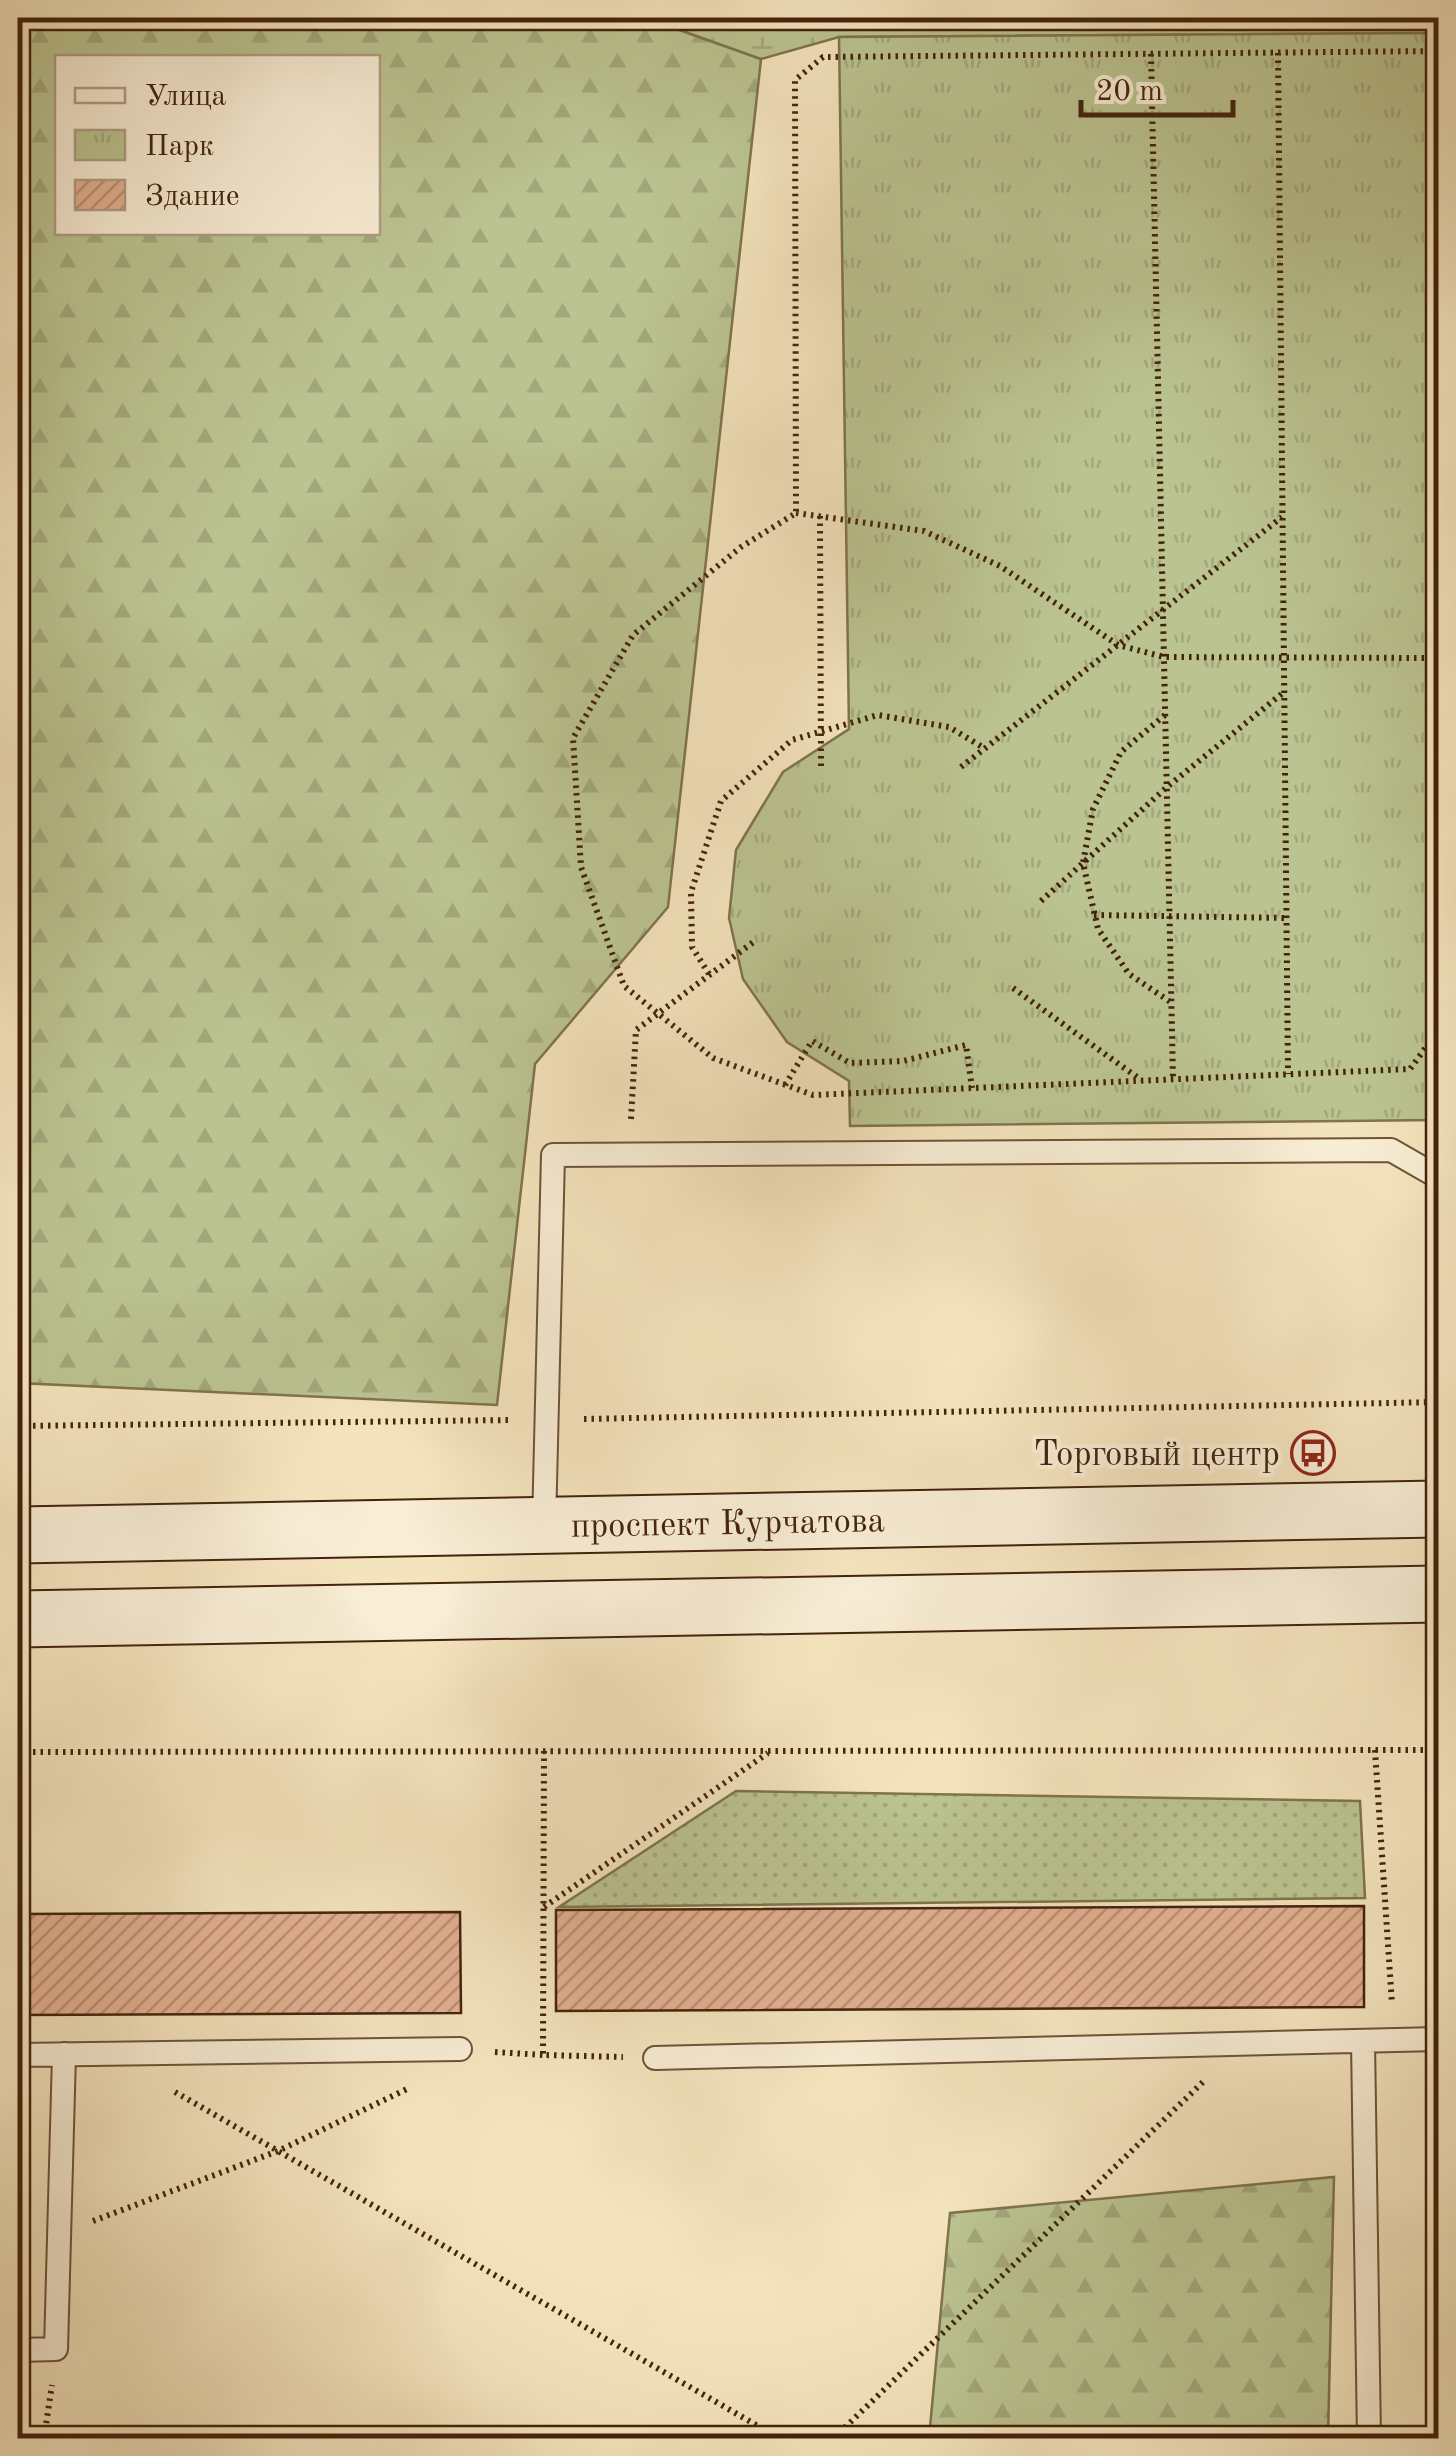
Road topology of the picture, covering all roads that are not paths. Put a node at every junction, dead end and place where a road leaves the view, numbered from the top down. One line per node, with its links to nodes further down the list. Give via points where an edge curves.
1 (1438, 1177): 3 (lane, via 1390,1150 553,1155)
2 (1438, 1510): 3 (main road, проспект Курчатова)
3 (544, 1526): 4 (main road, проспект Курчатова)
4 (18, 1535)
5 (1438, 1594): 6 (main road)
6 (18, 1619)
7 (1438, 2039): 8 (lane)
8 (1363, 2041): 12 (lane); 14 (lane)
9 (460, 2049): 11 (lane)
10 (18, 2054): 11 (lane)
11 (64, 2054): 13 (lane, via 56,2349)
12 (655, 2058)
13 (18, 2350)
14 (1369, 2438)

